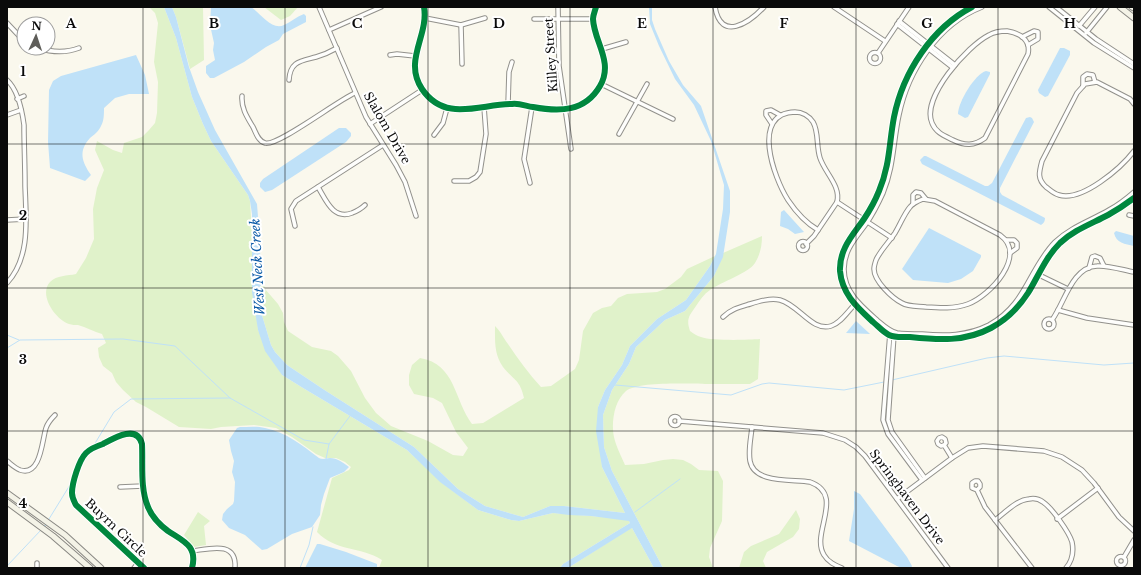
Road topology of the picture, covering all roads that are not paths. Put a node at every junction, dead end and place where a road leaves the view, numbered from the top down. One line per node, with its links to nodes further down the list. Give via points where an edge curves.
1 (319, 7): 27 (street, Slalom Drive)
2 (381, 7): 27 (street)
3 (424, 7): 17 (street)
4 (558, 7): 22 (street, Killey Street)
5 (596, 7): 19 (street)
6 (715, 7): 7 (street, via 720,22 731,27 748,21)
7 (764, 7)
8 (834, 7): 31 (street)
9 (909, 7): 24 (street)
10 (972, 7): 34 (street, via 951,20)
11 (982, 7): 34 (street, via 955,22)
12 (1048, 7): 26 (street)
13 (1056, 7): 26 (street)
14 (1095, 7): 26 (street)
15 (1107, 7): 29 (street)
16 (1120, 7): 20 (main road)
17 (425, 18): 25 (street); 41 (street)
18 (485, 18): 25 (street)
19 (593, 18): 22 (street); 37 (street)
20 (1134, 18)
21 (534, 19): 22 (street)
22 (558, 19): 65 (street, Killey Street, via 559,66)
23 (7, 23): 28 (street)
24 (898, 23): 31 (street); 34 (street)
25 (461, 26): 43 (street)
26 (1078, 27): 29 (street)
27 (329, 30): 36 (street, Slalom Drive)
28 (16, 33)
29 (1086, 34): 44 (street); 46 (street)
30 (1022, 36): 33 (street); 33 (street, via 1038,32 1038,39); 45 (street, via 1007,31 989,34 968,50)
31 (886, 41): 39 (street)
32 (626, 42): 37 (street)
33 (1028, 44): 45 (street, via 1028,55 989,131 985,138 974,144 960,143 938,132 931,120 932,101)
34 (929, 47): 45 (street); 90 (street, via 912,67 900,96 894,118 890,157)
35 (79, 48): 38 (street)
36 (337, 48): 48 (street, via 296,63 290,71); 54 (street, Slalom Drive)
37 (602, 49): 50 (street, via 604,71)
38 (56, 52)
39 (878, 53)
40 (390, 55): 41 (street)
41 (415, 56): 53 (street, via 416,74)
42 (512, 62): 59 (street, via 509,72)
43 (462, 64)
44 (1134, 64)
45 (954, 66)
46 (1134, 68)
47 (7, 80): 57 (street, via 13,87)
48 (289, 80)
49 (1094, 82): 52 (street); 52 (street, via 1093,75 1087,74 1083,76); 60 (street, via 1130,99)
50 (601, 84): 58 (street); 65 (street, via 584,104)
51 (646, 84): 58 (street)
52 (1083, 86): 75 (street, via 1042,162 1039,172 1042,183 1060,195 1075,194 1107,178)
53 (422, 90): 63 (street, via 433,101); 69 (street)
54 (355, 93): 56 (street, via 269,144 258,138 243,108); 69 (street, Slalom Drive)
55 (24, 96): 57 (street)
56 (242, 96)
57 (17, 99): 64 (street)
58 (636, 102): 68 (street); 71 (street)
59 (508, 104): 61 (street); 62 (street)
60 (1134, 104)
61 (484, 107): 63 (street, via 466,110); 76 (street, via 486,134 480,172 469,181)
62 (532, 107): 65 (street); 77 (street, via 524,159)
63 (447, 108): 72 (street, via 443,122)
64 (21, 110): 66 (street); 88 (street, via 24,125)
65 (566, 110): 74 (street, Killey Street)
66 (7, 115)
67 (780, 115): 70 (street); 70 (street, via 771,110 766,111); 82 (street, via 799,112 813,122 818,153 824,170 836,186)
68 (673, 120)
69 (370, 124): 73 (street, Slalom Drive)
70 (772, 124): 92 (street, via 771,152 779,183 799,214)
71 (619, 134)
72 (434, 135)
73 (383, 145): 78 (street); 86 (street, Slalom Drive, via 405,182)
74 (571, 149)
75 (1134, 151)
76 (454, 181)
77 (530, 183)
78 (318, 187): 84 (street, via 337,213 347,215); 91 (street, via 294,203 291,212)
79 (1134, 192): 100 (street, via 1116,206 1078,225 1061,237 1046,253)
80 (1134, 198): 100 (street, via 1113,213 1068,237 1049,255)
81 (926, 200): 83 (street, via 919,200); 83 (street, via 921,193 916,192 913,195); 94 (street, via 934,201)
82 (837, 202): 90 (street); 92 (street)
83 (913, 204): 93 (street)
84 (365, 205)
85 (1129, 215): 87 (street)
86 (416, 216)
87 (1134, 216)
88 (26, 219): 89 (street); 101 (street, via 22,254)
89 (7, 220)
90 (865, 221): 93 (street); 103 (street, via 846,244 840,264 843,284)
91 (295, 226)
92 (818, 230): 95 (street)
93 (892, 238): 96 (street, via 876,261 874,273 881,285 900,302 908,305 948,308 972,302 997,283 1009,261)
94 (1006, 240): 96 (street); 96 (street, via 1014,240 1017,243 1016,249)
95 (806, 244)
96 (1010, 253)
97 (1104, 266): 98 (street); 98 (street, via 1100,258 1095,256 1092,257); 99 (street)
98 (1089, 268): 102 (street, via 1078,274)
99 (1134, 272)
100 (1036, 274): 102 (street); 108 (street, via 1010,309 980,329 948,336); 109 (street, via 1028,293 1014,311 999,324 982,332 966,338 946,340)
101 (7, 282)
102 (1068, 289): 104 (street)
103 (856, 303): 105 (street, via 838,322 826,327 814,324 793,306 776,299 737,308); 108 (street); 109 (street)
104 (1058, 310): 106 (street); 107 (street, via 1087,318)
105 (723, 317)
106 (1052, 320)
107 (1134, 325)
108 (892, 331): 109 (street)
109 (892, 336): 116 (street, via 883,414 884,426)
110 (55, 415): 115 (street, via 46,428 34,467 21,470)
111 (679, 421): 112 (street, Springhaven Drive)
112 (752, 427): 122 (street, Springhaven Drive, via 823,433 845,440 865,456); 141 (street, via 750,460 752,468 757,473 767,478 810,482 817,485 826,495 821,549 827,560)
113 (944, 445): 114 (street)
114 (952, 458): 116 (street); 119 (street, via 964,450 982,446 1050,452 1082,470)
115 (7, 461)
116 (923, 479): 122 (street)
117 (143, 486): 118 (street); 124 (street, Buyrn Circle, via 141,436 123,434 86,453 79,464 72,492); 130 (street, Buyrn Circle, via 146,502 153,516 167,530 184,540)
118 (120, 487)
119 (1098, 488): 126 (street); 128 (street, via 1118,517)
120 (977, 490): 127 (street)
121 (7, 493): 136 (main road, via 59,531)
122 (897, 498): 142 (street, Springhaven Drive)
123 (7, 502): 135 (main road, via 54,536)
124 (75, 504): 125 (street); 133 (street, Buyrn Circle)
125 (70, 507)
126 (1057, 519): 127 (street, via 1043,502 1030,498 1018,503); 144 (street, via 1069,535 1073,547 1072,558)
127 (995, 520): 143 (street)
128 (1134, 531)
129 (1134, 540): 131 (street)
130 (192, 551): 139 (street); 140 (street, via 220,548 228,550 234,558)
131 (1124, 557)
132 (37, 563): 134 (street)
133 (138, 563): 137 (street); 138 (street, Buyrn Circle)
134 (37, 568)
135 (90, 568)
136 (101, 568)
137 (134, 568)
138 (144, 568)
139 (192, 568)
140 (235, 568)
141 (842, 568)
142 (948, 568)
143 (1032, 568)
144 (1066, 568)

